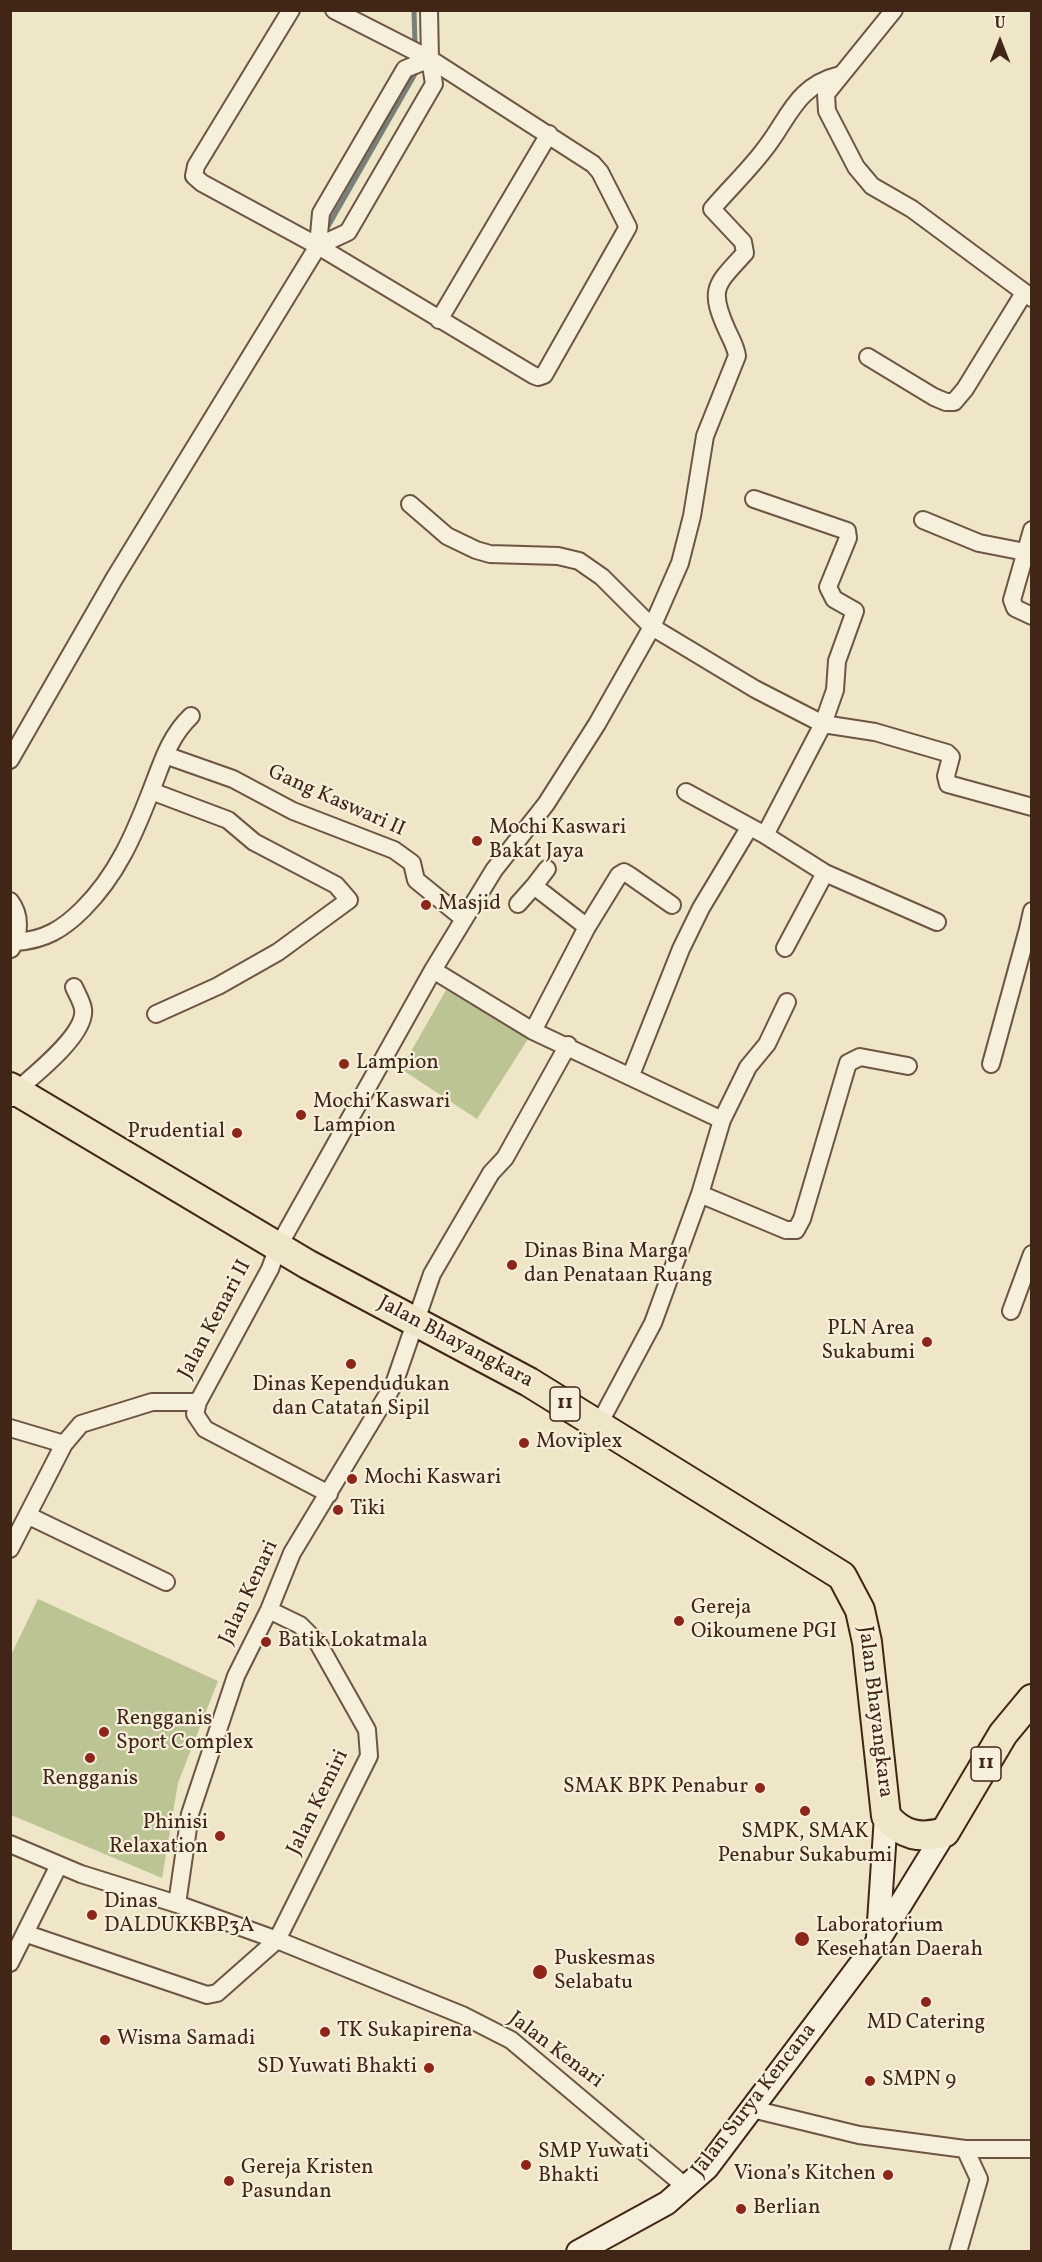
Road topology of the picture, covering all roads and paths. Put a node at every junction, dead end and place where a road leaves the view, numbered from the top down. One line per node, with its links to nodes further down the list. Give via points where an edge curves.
1 (291, 10): 8 (street, via 196,166 195,176)
2 (429, 10): 5 (street)
3 (894, 10): 6 (street)
4 (338, 11): 5 (street)
5 (430, 59): 7 (street); 8 (street, via 405,69 321,213); 8 (street, via 434,84 348,232)
6 (840, 75): 9 (street, via 826,94 825,102 863,177); 18 (street, Jalan Kenari II, via 813,85 712,209 743,242 745,253 717,286 716,297 737,356 705,436 680,563)
7 (549, 134): 10 (street); 10 (street, via 598,168 628,227 544,375 532,375)
8 (318, 246): 10 (street); 22 (street, via 114,579)
9 (1028, 296): 11 (street, via 954,402 934,397)
10 (439, 320)
11 (868, 357)
12 (754, 499): 20 (street, via 848,533 828,587 834,599 855,614 837,661 835,690)
13 (410, 504): 18 (street, via 447,536 476,550 579,561 602,577)
14 (923, 520): 16 (street, via 979,543)
15 (1032, 530): 16 (street)
16 (1025, 552): 17 (street, via 1012,600 1015,608)
17 (1032, 616)
18 (652, 627): 20 (street); 34 (street, Jalan Kenari II, via 546,804 494,870)
19 (191, 716): 21 (street, via 174,733)
20 (823, 724): 25 (street, via 875,732 947,753 951,758 948,784); 26 (street)
21 (165, 755): 23 (street); 34 (street, Gang Kaswari II, via 233,779 293,811 394,850 412,863 416,880)
22 (10, 760)
23 (151, 791): 38 (street, via 125,854 100,894 61,930); 43 (street, via 228,820 254,842 336,885 349,900 278,952 218,986)
24 (686, 792): 26 (street)
25 (1032, 807)
26 (757, 832): 28 (street); 48 (street, via 701,908)
27 (547, 869): 29 (street)
28 (825, 873): 35 (street); 39 (street)
29 (534, 886): 31 (street); 36 (street)
30 (10, 901): 38 (street, via 18,920)
31 (518, 904)
32 (672, 905): 36 (street, via 624,872)
33 (1032, 911): 37 (street)
34 (464, 919): 40 (street, Jalan Kenari II)
35 (937, 922)
36 (587, 927): 44 (street)
37 (1030, 929): 46 (street)
38 (13, 946)
39 (785, 948)
40 (434, 970): 44 (street); 52 (street, Jalan Kenari II)
41 (74, 987): 49 (street, via 83,1010 82,1022 57,1054)
42 (786, 1002): 50 (street, via 767,1044 748,1067)
43 (156, 1014)
44 (533, 1031): 45 (street)
45 (568, 1046): 48 (street); 55 (street, Jalan Kenari, via 506,1158 491,1173 432,1274)
46 (991, 1064)
47 (908, 1066): 51 (street, via 860,1057 848,1063 796,1230 786,1230)
48 (631, 1075): 50 (street)
49 (12, 1093): 52 (highway, Jalan Bhayangkara / 11)
50 (722, 1120): 51 (street)
51 (700, 1194): 57 (street, via 653,1323)
52 (278, 1247): 55 (highway, Jalan Bhayangkara / 11); 56 (street, Jalan Kenari II)
53 (1032, 1254): 54 (street)
54 (1011, 1311)
55 (414, 1320): 57 (highway, Jalan Bhayangkara / 11); 60 (street, Jalan Kenari, via 394,1384)
56 (198, 1402): 59 (street, Jalan Kenari II, via 152,1402 90,1420); 60 (street, via 195,1414 205,1430)
57 (599, 1424): 66 (highway, Jalan Bhayangkara / 11, via 842,1576 860,1610 867,1642)
58 (10, 1428): 59 (street)
59 (64, 1444): 61 (street, Jalan Kenari II)
60 (329, 1494): 64 (street, Jalan Kenari, via 292,1553)
61 (29, 1516): 62 (street, Jalan Kenari II); 63 (street)
62 (10, 1549)
63 (166, 1582)
64 (269, 1610): 70 (street, Jalan Kenari, via 236,1676 202,1774 185,1835); 72 (street, Jalan Kemiri, via 310,1633 362,1719 369,1745 369,1756)
65 (1032, 1699): 67 (highway, Jalan Surya Kencana / 11, via 1004,1734)
66 (886, 1816): 67 (highway, Jalan Bhayangkara, via 910,1835 928,1837); 73 (main road)
67 (945, 1832): 73 (main road, Jalan Surya Kencana)
68 (10, 1844): 69 (street, Jalan Kenari)
69 (59, 1865): 70 (street, Jalan Kenari); 71 (street)
70 (177, 1904): 72 (street, Jalan Kenari)
71 (27, 1934): 72 (street, via 207,1995 217,1993); 74 (street)
72 (277, 1940): 78 (street, Jalan Kenari, via 462,2014 511,2040)
73 (878, 1941): 75 (main road, Jalan Surya Kencana)
74 (10, 1963)
75 (752, 2109): 76 (street, via 859,2135); 78 (main road, Jalan Surya Kencana, via 707,2168)
76 (965, 2149): 77 (street); 80 (street, via 979,2179)
77 (1032, 2149)
78 (686, 2187): 79 (main road, Jalan Surya Kencana, via 667,2204)
79 (578, 2252)
80 (958, 2252)

